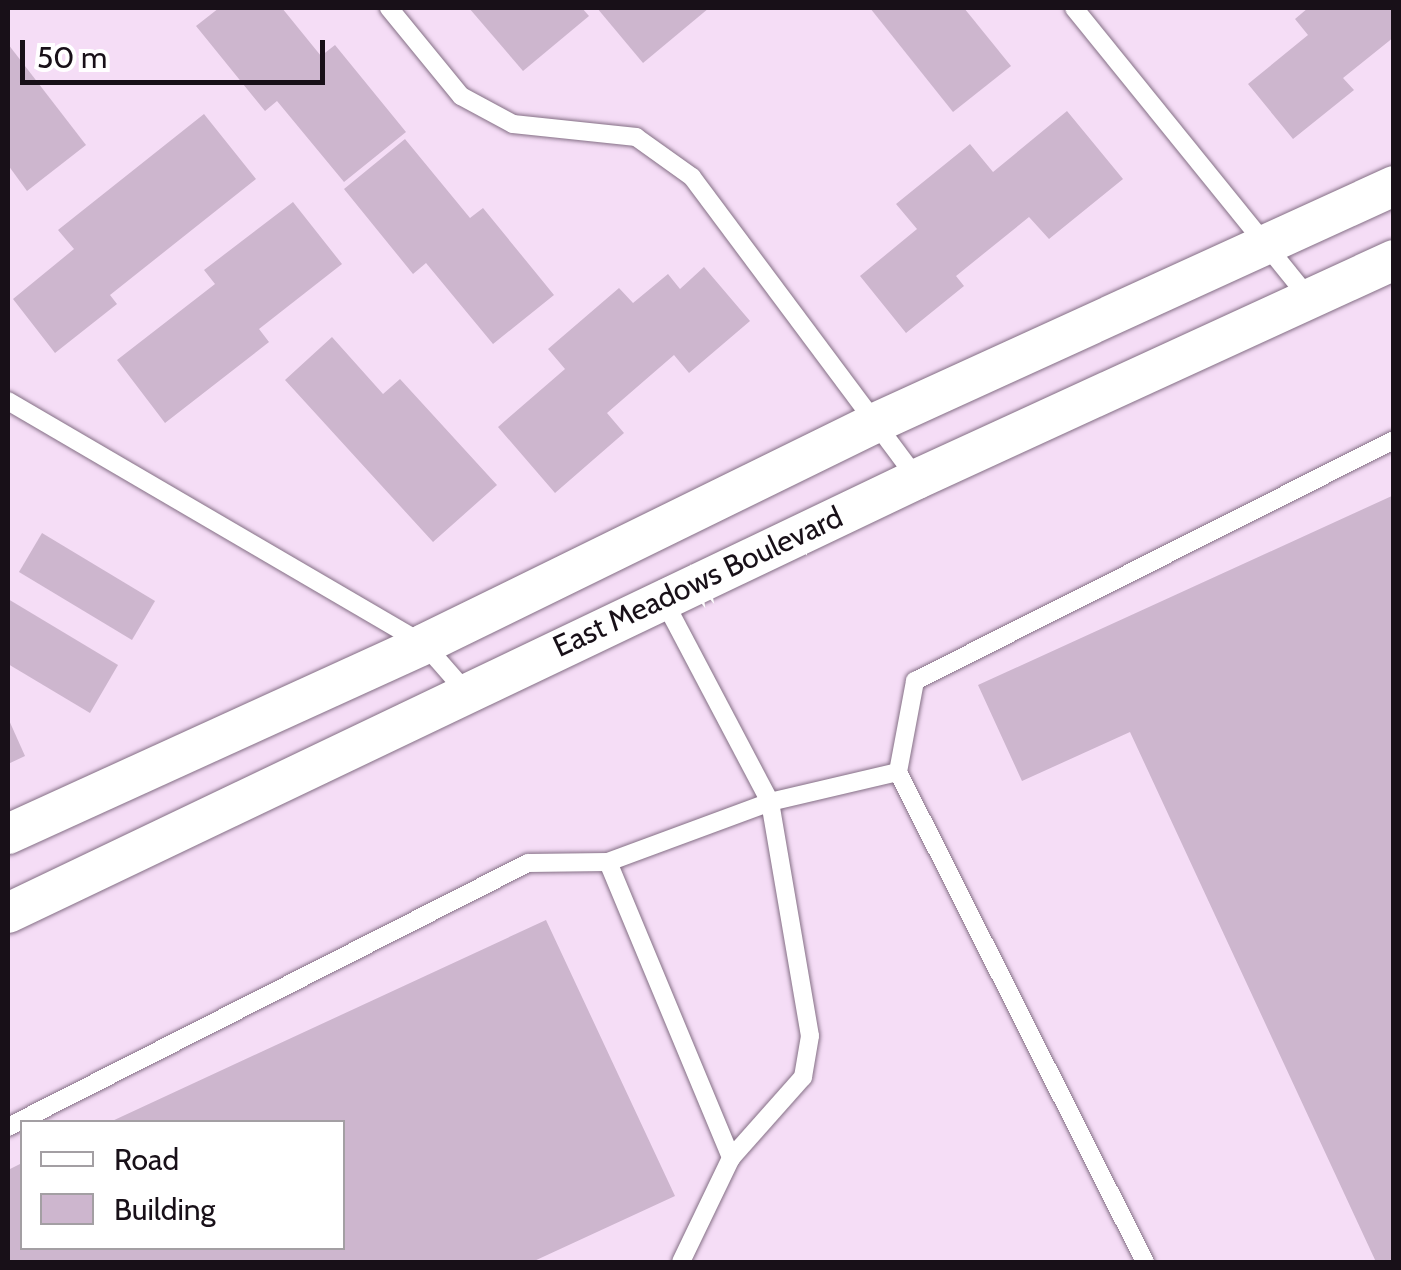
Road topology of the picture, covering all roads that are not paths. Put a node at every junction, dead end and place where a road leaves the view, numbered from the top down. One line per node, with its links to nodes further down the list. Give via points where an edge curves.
1 (389, 8): 8 (lane, via 461,96 513,124 636,136 692,178)
2 (1074, 8): 4 (lane)
3 (1394, 186): 4 (street, East Meadows Boulevard)
4 (1266, 244): 6 (lane); 8 (street, East Meadows Boulevard)
5 (1394, 260): 6 (street, East Meadows Boulevard)
6 (1309, 298): 10 (street, East Meadows Boulevard)
7 (8, 401): 12 (lane)
8 (872, 424): 10 (lane); 12 (street, East Meadows Boulevard)
9 (1394, 440): 14 (lane, via 915,681)
10 (916, 479): 11 (street, East Meadows Boulevard)
11 (662, 599): 13 (street, East Meadows Boulevard); 15 (lane)
12 (424, 644): 13 (lane); 16 (street, East Meadows Boulevard)
13 (466, 692): 18 (street, East Meadows Boulevard)
14 (898, 772): 15 (lane); 22 (lane)
15 (770, 802): 17 (lane); 20 (lane, via 810,1036 804,1077)
16 (8, 834)
17 (608, 862): 19 (lane, via 528,862); 20 (lane)
18 (8, 913)
19 (24, 1120)
20 (731, 1158): 21 (lane)
21 (681, 1262)
22 (1145, 1262)

